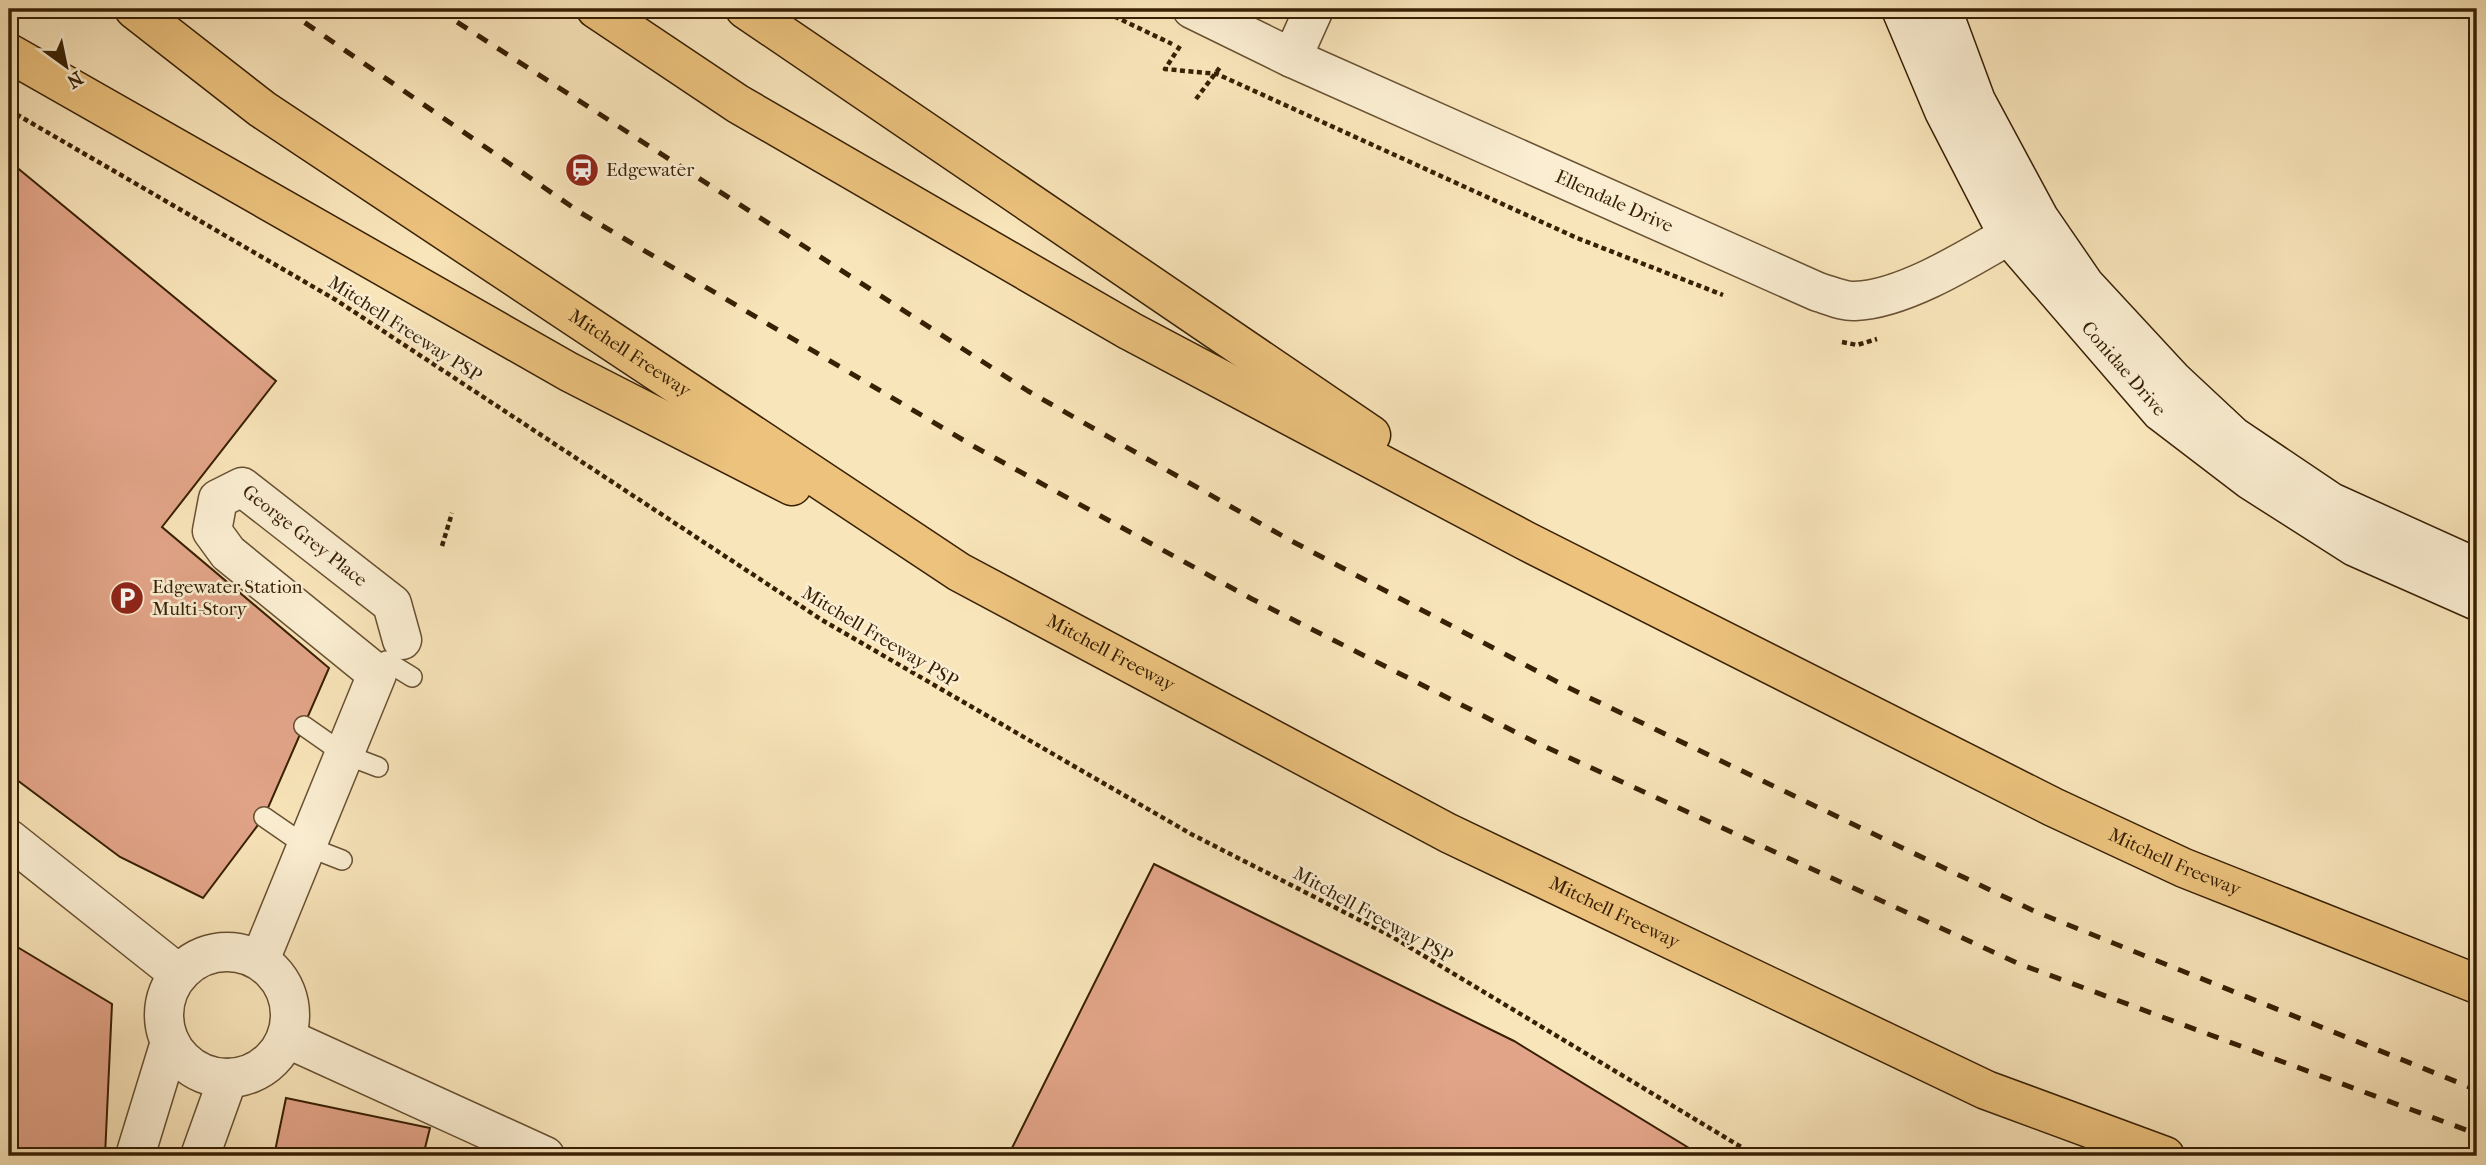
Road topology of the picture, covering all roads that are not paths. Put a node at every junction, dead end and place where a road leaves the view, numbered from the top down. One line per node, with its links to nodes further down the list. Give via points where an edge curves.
1 (134, 9): 13 (highway, Mitchell Freeway, via 261,109)
2 (596, 9): 11 (highway, Mitchell Freeway, via 738,104 1130,331)
3 (745, 9): 11 (highway)
4 (1192, 9): 9 (street, Ellendale Drive)
5 (1314, 9): 9 (street)
6 (1901, 9): 10 (street, Conidae Drive, via 1944,111)
7 (1942, 9): 10 (street, Conidae Drive)
8 (9, 54): 13 (highway, via 569,372)
9 (1292, 58): 10 (street, Ellendale Drive, via 1818,292 1854,302 1896,293)
10 (2024, 226): 12 (street, Conidae Drive, via 2233,436 2331,502); 14 (street, Conidae Drive, via 2161,412 2250,480 2355,548)
11 (1526, 541): 24 (highway, Mitchell Freeway, via 2065,813 2185,868)
12 (2477, 568)
13 (959, 572): 31 (highway, Mitchell Freeway, via 1448,833 1986,1090)
14 (2477, 601)
15 (394, 663): 15 (street, George Grey Place, via 228,553 212,531 218,499 242,486 392,604); 17 (street)
16 (303, 726): 17 (lane)
17 (361, 761): 20 (street)
18 (264, 817): 20 (lane)
19 (9, 839): 23 (street)
20 (306, 846): 21 (lane); 22 (street)
21 (342, 860)
22 (260, 960): 23 (street, via 239,952 216,952); 25 (street, via 276,974 287,993)
23 (179, 974): 26 (street, via 165,999 163,1021)
24 (2477, 984)
25 (286, 1038): 27 (street, via 275,1056 257,1070); 30 (street)
26 (170, 1042): 27 (street, via 187,1064 206,1075); 28 (street)
27 (228, 1078): 29 (street)
28 (135, 1156)
29 (201, 1156)
30 (545, 1156)
31 (2165, 1156)

